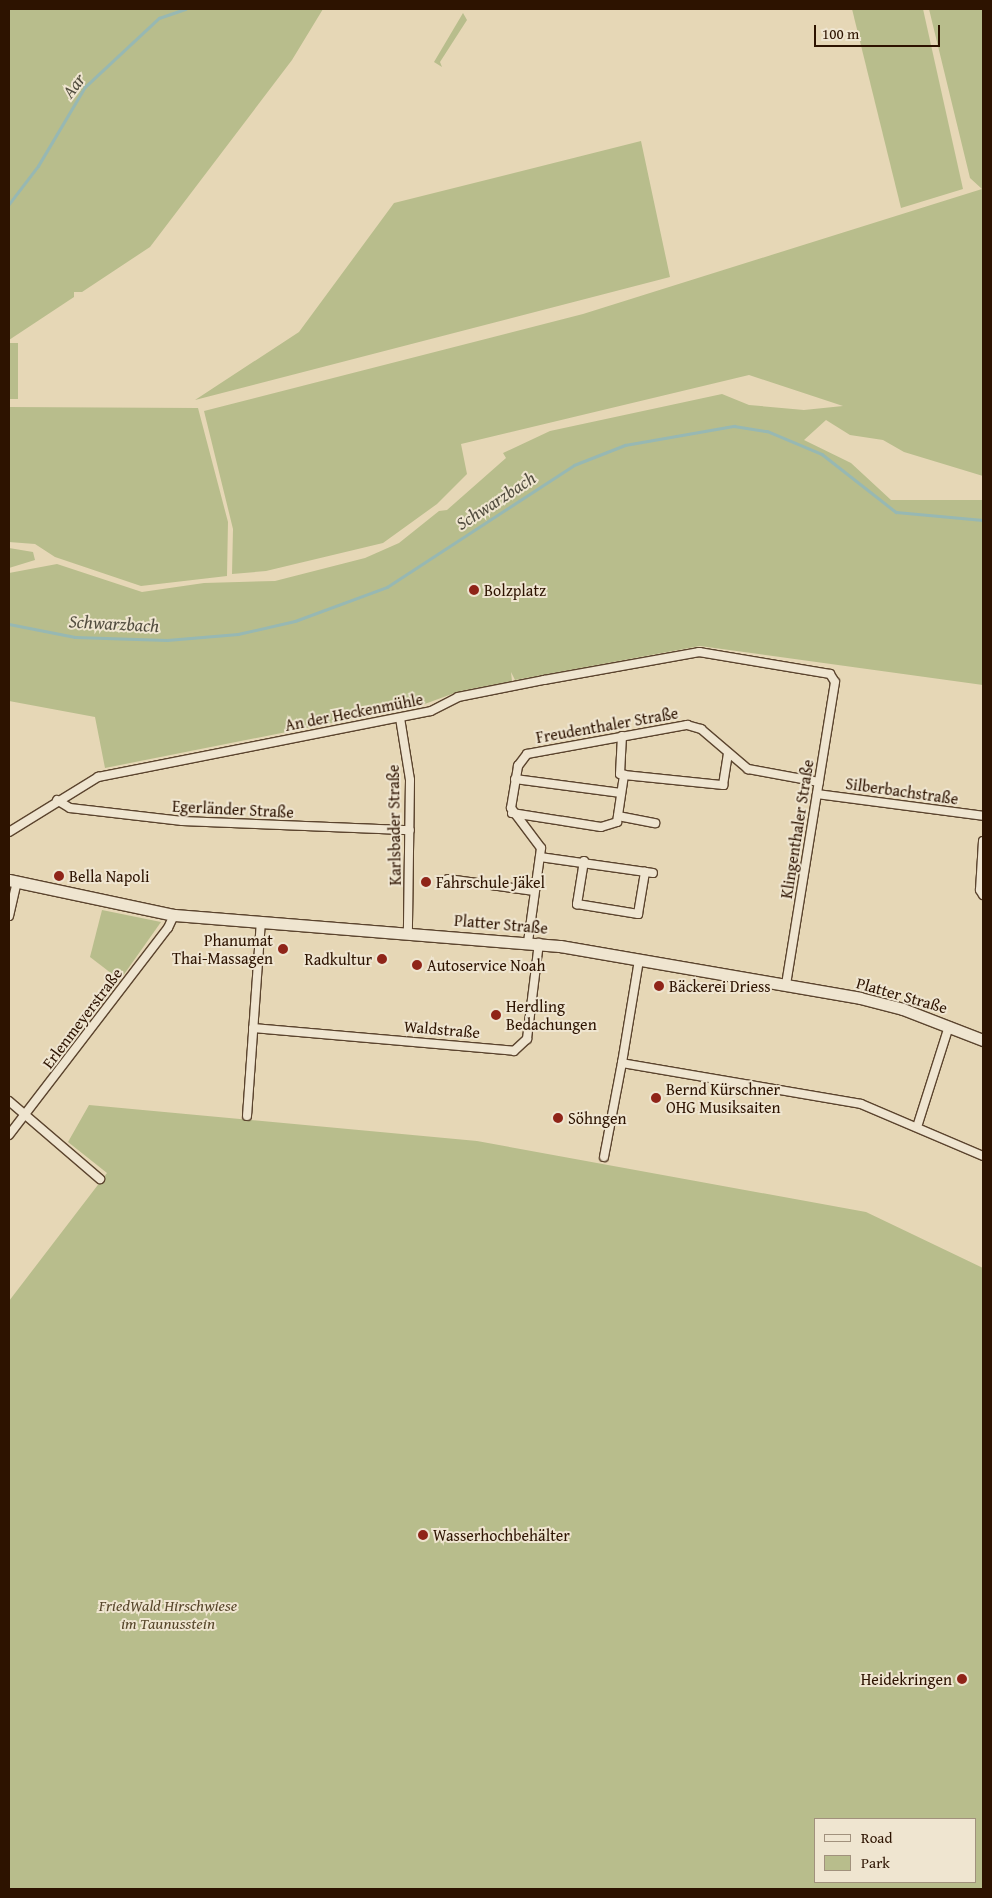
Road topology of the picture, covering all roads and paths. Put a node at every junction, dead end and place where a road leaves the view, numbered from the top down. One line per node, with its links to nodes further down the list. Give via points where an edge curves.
1 (834, 677): 2 (street, An der Heckenmühle, via 699,652 458,697 430,712); 7 (street, Klingenthaler Straße)
2 (400, 718): 10 (street, An der Heckenmühle, via 98,777); 15 (street, Karlsbader Straße, via 410,770)
3 (622, 736): 4 (street, Freudenthaler Straße, via 687,724 701,729); 5 (street, via 620,774); 6 (street, Freudenthaler Straße, via 531,752 520,759)
4 (728, 753): 5 (street, via 723,785); 7 (street, Freudenthaler Straße, via 759,772)
5 (624, 775): 8 (street)
6 (515, 779): 8 (street); 11 (street, Freudenthaler Straße)
7 (819, 782): 9 (street, Klingenthaler Straße)
8 (622, 793): 12 (street)
9 (817, 794): 13 (street, Silberbachstraße); 32 (street, Klingenthaler Straße)
10 (57, 800): 15 (street, Egerländer Straße, via 70,808 182,821); 16 (street, An der Heckenmühle)
11 (512, 813): 12 (street, via 601,827 617,822); 18 (street, via 537,839)
12 (618, 816): 14 (street)
13 (983, 816)
14 (655, 823)
15 (410, 830): 29 (street, Karlsbader Straße)
16 (9, 832)
17 (983, 841): 25 (street, via 980,890)
18 (540, 857): 19 (street); 24 (street)
19 (584, 861): 20 (street); 20 (street, via 577,904 638,914)
20 (645, 872): 21 (street)
21 (654, 873)
22 (448, 879): 24 (street)
23 (13, 881): 26 (main road, Platter Straße); 27 (street)
24 (534, 891): 30 (street)
25 (983, 895)
26 (174, 915): 28 (main road, Platter Straße); 38 (street, Erlenmeyerstraße, via 168,928)
27 (9, 916)
28 (261, 922): 29 (main road, Platter Straße); 34 (street)
29 (408, 932): 30 (main road, Platter Straße)
30 (534, 943): 31 (main road, Platter Straße); 34 (street, Waldstraße, via 526,1039 514,1051)
31 (639, 960): 32 (main road, Platter Straße); 36 (street)
32 (786, 985): 33 (main road, Platter Straße, via 883,1003)
33 (949, 1026): 35 (main road, Platter Straße); 40 (street)
34 (253, 1028): 39 (street)
35 (983, 1040)
36 (622, 1063): 40 (street, via 861,1104); 43 (street)
37 (9, 1101): 38 (street)
38 (26, 1115): 41 (street, Erlenmeyerstraße); 44 (street)
39 (247, 1116)
40 (918, 1127): 42 (street)
41 (9, 1135)
42 (983, 1156)
43 (604, 1157)
44 (100, 1179)

